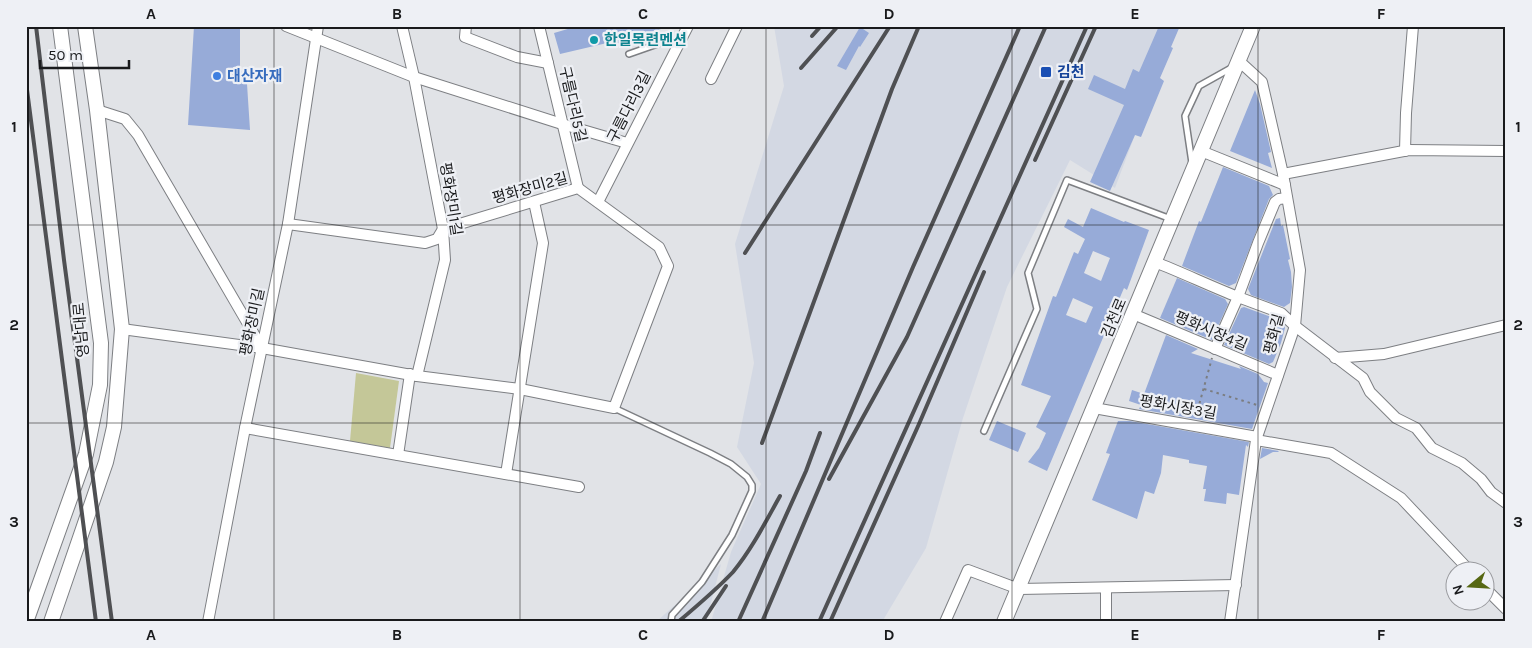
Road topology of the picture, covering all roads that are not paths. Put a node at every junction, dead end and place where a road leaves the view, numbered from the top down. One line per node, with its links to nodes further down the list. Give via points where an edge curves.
1 (60, 26): 62 (main road, 영남대로, via 101,344 100,385 86,454)
2 (85, 26): 19 (main road)
3 (286, 26): 12 (street)
4 (318, 26): 12 (street, 평화장미길)
5 (402, 26): 17 (street, 평화장미1길)
6 (466, 26): 15 (street, via 465,37 518,57)
7 (539, 26): 15 (street, 구름다리5길)
8 (688, 26): 13 (street, 구름다리3길)
9 (737, 26): 18 (street)
10 (1254, 26): 16 (main road, 김천로)
11 (1413, 26): 23 (street)
12 (316, 37): 17 (street); 33 (street, 평화장미길)
13 (680, 42): 14 (lane, via 669,40); 21 (street, 구름다리3길)
14 (629, 54)
15 (548, 63): 20 (street, 구름다리5길)
16 (1238, 63): 22 (main road, 김천로); 25 (lane, via 1199,86 1185,116); 26 (street, 평화길, via 1262,82)
17 (414, 77): 20 (street); 34 (street, 평화장미1길)
18 (711, 79)
19 (97, 110): 40 (main road); 41 (street, via 125,119 138,135)
20 (562, 124): 21 (street); 28 (street, 구름다리5길)
21 (627, 143): 31 (street, 구름다리3길)
22 (1201, 151): 25 (main road, 김천로); 27 (street)
23 (1405, 151): 24 (street); 26 (street)
24 (1506, 151)
25 (1193, 170): 32 (main road, 김천로)
26 (1283, 174): 27 (street, 평화길)
27 (1285, 185): 29 (street, 평화길)
28 (578, 188): 30 (street, 평화장미2길); 31 (street, 평화장미2길)
29 (1287, 198): 36 (street, via 1276,202); 39 (street, 평화길, via 1300,270)
30 (534, 202): 34 (street, 평화장미2길); 46 (street, via 543,243)
31 (598, 202): 47 (street, 평화장미2길, via 659,247 668,266)
32 (1173, 219): 35 (main road, 김천로); 50 (lane, via 1067,180 1028,273 1037,309)
33 (288, 224): 34 (street, 평화장미2길, via 425,243 437,239); 41 (street, 평화장미길)
34 (443, 230): 44 (street, 평화장미1길, via 445,260)
35 (1155, 262): 36 (street); 37 (main road, 김천로)
36 (1238, 297): 39 (street, via 1281,313); 42 (street)
37 (1134, 314): 42 (street, 평화시장4길); 48 (main road, 김천로)
38 (1506, 325): 43 (street, via 1384,354)
39 (1295, 326): 43 (street); 45 (street, 평화길)
40 (122, 328): 41 (street); 63 (main road, via 114,427 106,462)
41 (262, 348): 44 (street); 49 (street, 평화장미길)
42 (1215, 349): 45 (street, 평화시장4길)
43 (1335, 358): 55 (street, via 1363,378 1370,392 1396,418 1416,428 1432,448 1462,463)
44 (414, 375): 46 (street); 52 (street, 평화장미1길)
45 (1278, 375): 51 (street, 평화길)
46 (520, 389): 47 (street); 53 (street)
47 (614, 408): 65 (lane, via 731,464 752,485 732,535 702,582 672,615)
48 (1094, 408): 51 (street, 평화시장3길); 59 (main road, 김천로)
49 (245, 428): 52 (street); 64 (street, 평화장미길)
50 (984, 431)
51 (1256, 438): 56 (street, 평화시장3길, via 1330,453 1401,498); 57 (street, 평화길)
52 (398, 455): 53 (street)
53 (506, 474): 54 (street)
54 (580, 487)
55 (1506, 503)
56 (1460, 560)
57 (1236, 585): 58 (street); 69 (street, 평화길)
58 (1106, 588): 59 (street); 68 (street)
59 (1018, 590): 66 (street, via 968,570); 67 (main road, 김천로)
60 (1494, 597): 61 (street)
61 (1506, 609)
62 (26, 622)
63 (51, 622)
64 (208, 622)
65 (671, 622)
66 (945, 622)
67 (1004, 622)
68 (1106, 622)
69 (1230, 622)

